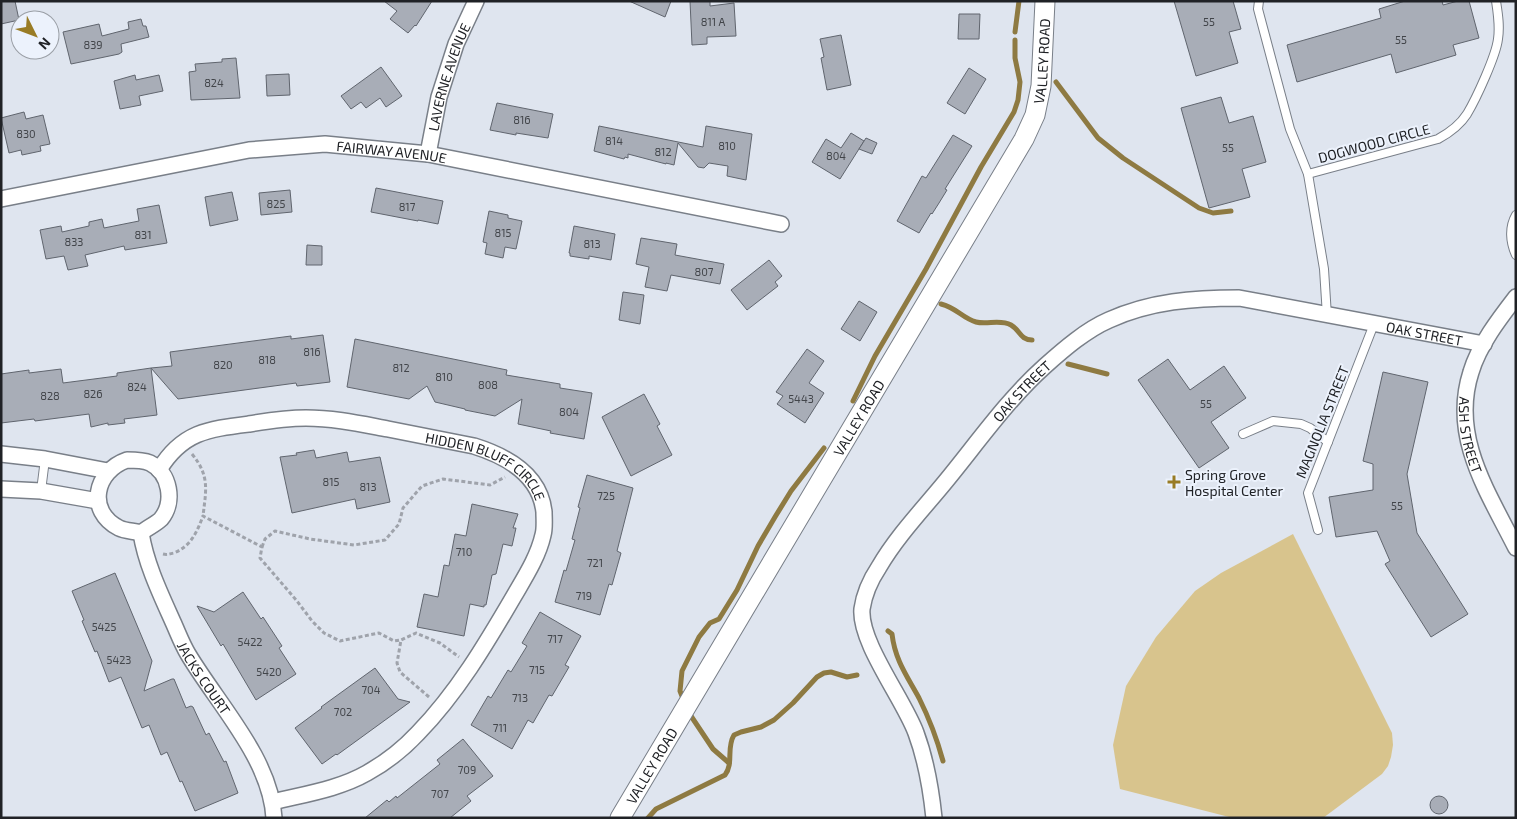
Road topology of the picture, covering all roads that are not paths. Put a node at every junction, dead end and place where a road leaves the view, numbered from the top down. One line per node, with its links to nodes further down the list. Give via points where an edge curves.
1 (476, 1): 5 (street, LAVERNE AVENUE, via 456,44 438,97)
2 (1045, 1): 29 (street, VALLEY ROAD, via 1041,86 1035,115 1024,139)
3 (1259, 1): 6 (lane, DOGWOOD CIRCLE, via 1258,9 1290,129)
4 (1496, 1): 6 (lane, DOGWOOD CIRCLE, via 1500,22 1498,42 1466,115 1452,131 1438,139)
5 (428, 154): 7 (street, FAIRWAY AVENUE, via 325,144 249,150); 9 (street, FAIRWAY AVENUE)
6 (1308, 174): 12 (lane, DOGWOOD CIRCLE, via 1324,269)
7 (1, 199)
8 (1516, 215): 10 (lane, via 1511,239)
9 (781, 224)
10 (1516, 255)
11 (1516, 297): 14 (street, ASH STREET)
12 (1327, 316): 13 (street, OAK STREET); 30 (street, OAK STREET, via 1239,298 1211,298 1179,300 1108,320 1045,366 1013,398 899,539 869,585 862,610 875,656 916,732 932,792)
13 (1374, 324): 14 (street, OAK STREET); 16 (lane, MAGNOLIA STREET)
14 (1484, 344): 26 (street, ASH STREET, via 1471,371 1465,400 1466,432 1475,465)
15 (1243, 434): 16 (lane, via 1273,421 1301,424)
16 (1328, 442): 24 (lane, MAGNOLIA STREET, via 1308,493)
17 (1, 454): 18 (street)
18 (45, 459): 20 (street); 22 (lane)
19 (159, 470): 20 (street, via 150,463 127,460); 25 (street, via 169,492 168,506 161,519); 27 (street, HIDDEN BLUFF CIRCLE, via 167,456 182,442 200,432 305,418 333,420 493,452 513,462 526,474 544,510 544,533 534,561 471,666 417,734 368,773 336,786)
20 (108, 471): 23 (street, via 100,483)
21 (1, 489): 22 (street)
22 (41, 491): 23 (street)
23 (98, 501): 25 (street, via 107,519 120,528)
24 (1318, 530)
25 (141, 533): 27 (street, JACKS COURT, via 160,592 187,653 254,755)
26 (1516, 548)
27 (273, 802): 28 (street, JACKS COURT)
28 (274, 818)
29 (620, 818)
30 (934, 818)

